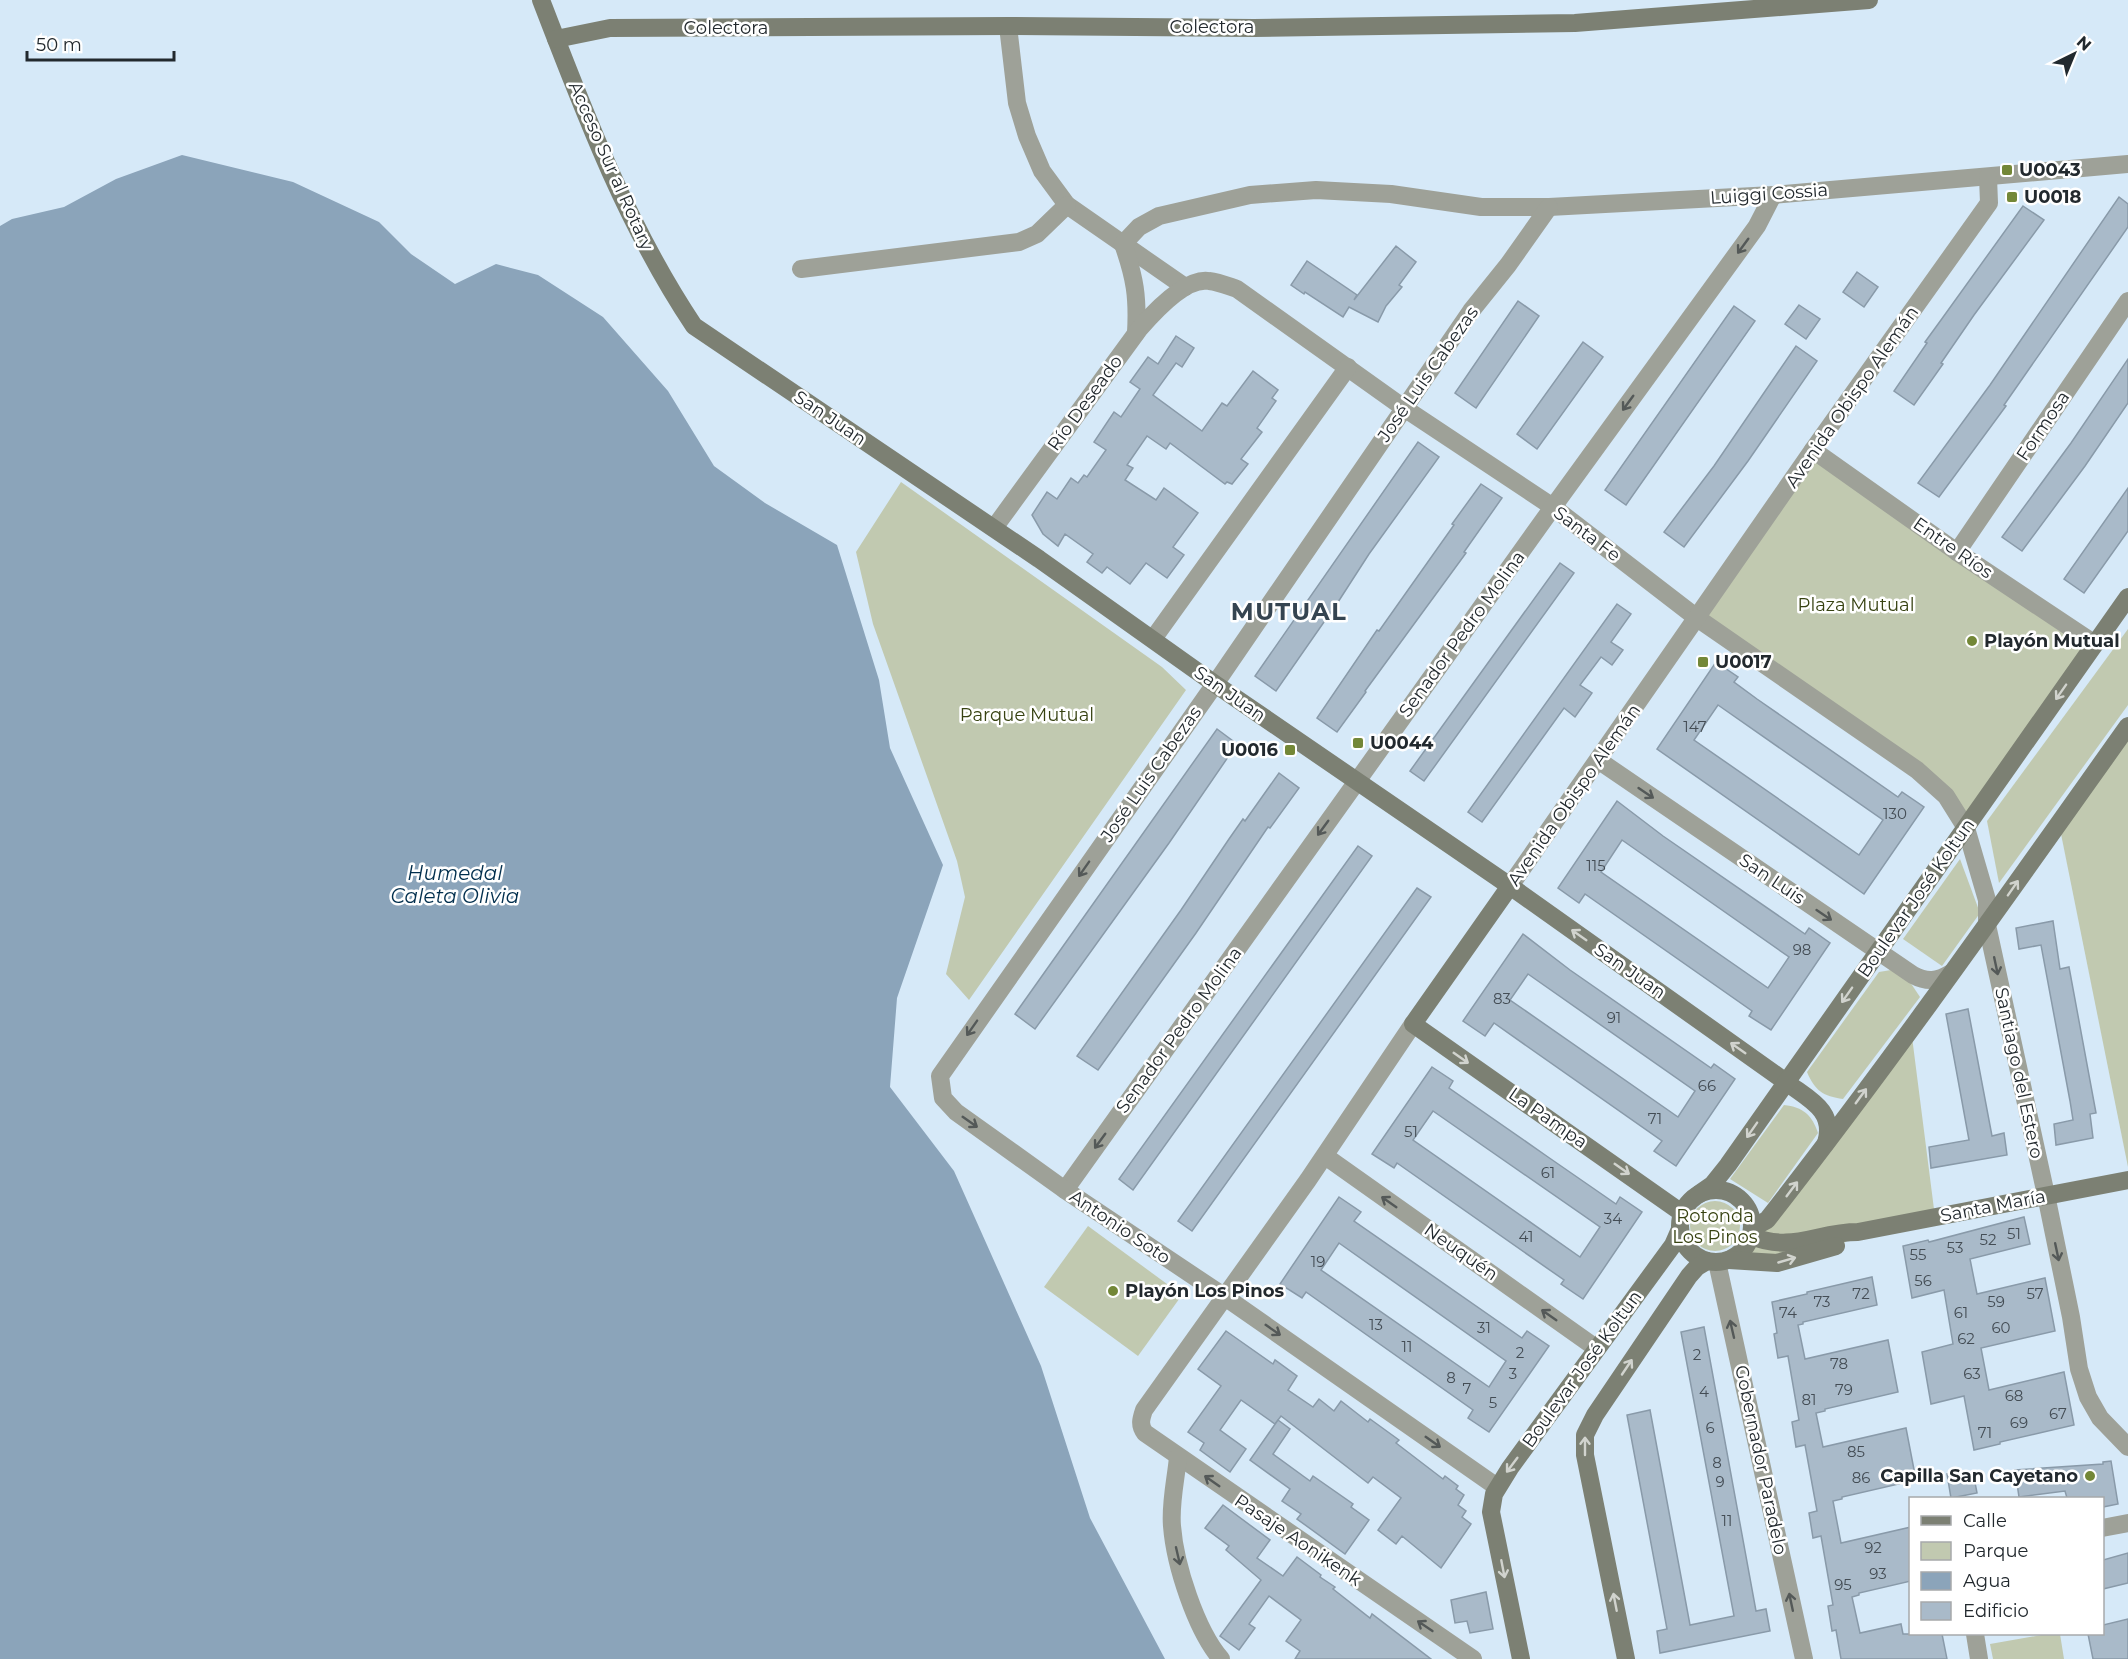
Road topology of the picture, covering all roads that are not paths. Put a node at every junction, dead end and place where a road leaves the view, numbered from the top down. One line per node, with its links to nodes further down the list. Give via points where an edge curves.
1 (541, 0): 4 (street, Acceso Sur al Rotary)
2 (1869, 0): 3 (street, Colectora, via 1575,22 1254,28)
3 (1008, 26): 4 (street, Colectora, via 610,28); 8 (street, via 1017,103 1027,136 1042,171)
4 (556, 39): 14 (street, Acceso Sur al Rotary, via 652,259)
5 (2128, 164): 6 (street, Luiggi Cossia)
6 (1988, 177): 7 (street, Luiggi Cossia); 18 (street, Avenida Obispo Alemán, via 1989,203)
7 (1773, 195): 9 (street, Luiggi Cossia); 19 (street, Senador Pedro Molina, one-way to 19, via 1757,226)
8 (1067, 205): 10 (street); 11 (street, via 1037,234 1019,242)
9 (1549, 207): 10 (street, Luiggi Cossia, via 1481,207 1391,194 1316,190 1250,195 1159,216 1139,227); 17 (street, José Luis Cabezas)
10 (1123, 244): 12 (street); 15 (street, via 1134,274 1138,301)
11 (801, 269)
12 (1185, 287): 15 (street, Río Deseado, via 1158,306); 16 (street, Santa Fe, via 1207,280 1237,289)
13 (2128, 301): 21 (street, Formosa)
14 (694, 326): 20 (street, San Juan)
15 (1136, 333): 20 (street, Río Deseado)
16 (1348, 367): 17 (street, Santa Fe); 24 (street)
17 (1404, 408): 19 (street, Santa Fe); 26 (street, José Luis Cabezas)
18 (1813, 450): 21 (street, Entre Ríos); 23 (street, Avenida Obispo Alemán)
19 (1553, 507): 23 (street, Santa Fe); 29 (street, Senador Pedro Molina)
20 (994, 528): 24 (street, San Juan)
21 (1957, 552): 25 (street, Entre Ríos)
22 (2128, 597): 25 (street, Boulevar José Koltun)
23 (1697, 618): 28 (street, Avenida Obispo Alemán); 30 (street, Santa Fe, via 1917,770 1946,796)
24 (1153, 639): 26 (street, San Juan)
25 (2095, 644): 30 (street, Boulevar José Koltun, one-way to 30)
26 (1215, 684): 29 (street, San Juan); 36 (street, José Luis Cabezas, one-way to 36)
27 (2128, 726): 32 (street, one-way to 27)
28 (1598, 760): 31 (street, Avenida Obispo Alemán); 33 (street, San Luis, one-way to 33)
29 (1357, 780): 31 (street, San Juan); 41 (street, Senador Pedro Molina, one-way to 41)
30 (1966, 828): 32 (street, Santiago del Estero, via 1987,900); 33 (street, Boulevar José Koltun)
31 (1510, 886): 35 (street, Avenida Obispo Alemán); 37 (street, San Juan, one-way to 31)
32 (1987, 925): 34 (street); 43 (street, Santiago del Estero, one-way to 43)
33 (1877, 952): 34 (street, San Luis, via 1923,981); 37 (street, Boulevar José Koltun, one-way to 37)
34 (1951, 973): 38 (street, one-way to 34)
35 (1413, 1024): 39 (street, Avenida Obispo Alemán); 44 (street, La Pampa, one-way to 44)
36 (940, 1076): 41 (street, Antonio Soto, one-way to 41, via 943,1098 951,1108)
37 (1786, 1082): 38 (street, San Juan, via 1824,1113 1830,1131); 42 (street, Boulevar José Koltun, one-way to 42, via 1724,1170)
38 (1826, 1143): 45 (street, one-way to 38, via 1767,1220)
39 (1325, 1156): 48 (street, Avenida Obispo Alemán); 49 (street, Neuquén, one-way to 39)
40 (2126, 1179): 43 (street, Santa María)
41 (1065, 1190): 48 (street, Antonio Soto)
42 (1699, 1194): 44 (street, via 1687,1205); 45 (street, via 1721,1190 1732,1194 1748,1209)
43 (2046, 1195): 46 (street, Santa María); 51 (street, Santiago del Estero, one-way to 51, via 2079,1369 2088,1397 2100,1418)
44 (1681, 1221): 47 (street, via 1683,1242 1689,1250 1697,1257); 49 (street, Boulevar José Koltun, via 1673,1245)
45 (1751, 1232): 46 (street, Santa María, via 1764,1242 1784,1244); 47 (street, via 1738,1255)
46 (1858, 1232): 47 (street, Santa María, one-way to 46, via 1777,1263 1844,1243)
47 (1718, 1261): 60 (street, Boulevar José Koltun, one-way to 47, via 1585,1455 1585,1435 1689,1276 1698,1267); 61 (street, Gobernador Paradelo, one-way to 47)
48 (1225, 1297): 50 (street, Avenida Obispo Alemán); 53 (street, Antonio Soto, one-way to 53)
49 (1596, 1348): 53 (street, Boulevar José Koltun, one-way to 53)
50 (1144, 1410): 52 (street, Pasaje Aonikenk, via 1140,1420 1145,1433)
51 (2128, 1447)
52 (1178, 1457): 57 (street, one-way to 57, via 1172,1528 1182,1575 1197,1620); 58 (street, Pasaje Aonikenk, one-way to 52)
53 (1497, 1487): 59 (street, Boulevar José Koltun, one-way to 59, via 1491,1512)
54 (2128, 1523): 55 (street)
55 (2104, 1528)
56 (1975, 1635): 62 (street)
57 (1221, 1659)
58 (1473, 1659)
59 (1521, 1659)
60 (1626, 1659)
61 (1804, 1659)
62 (1979, 1659)

